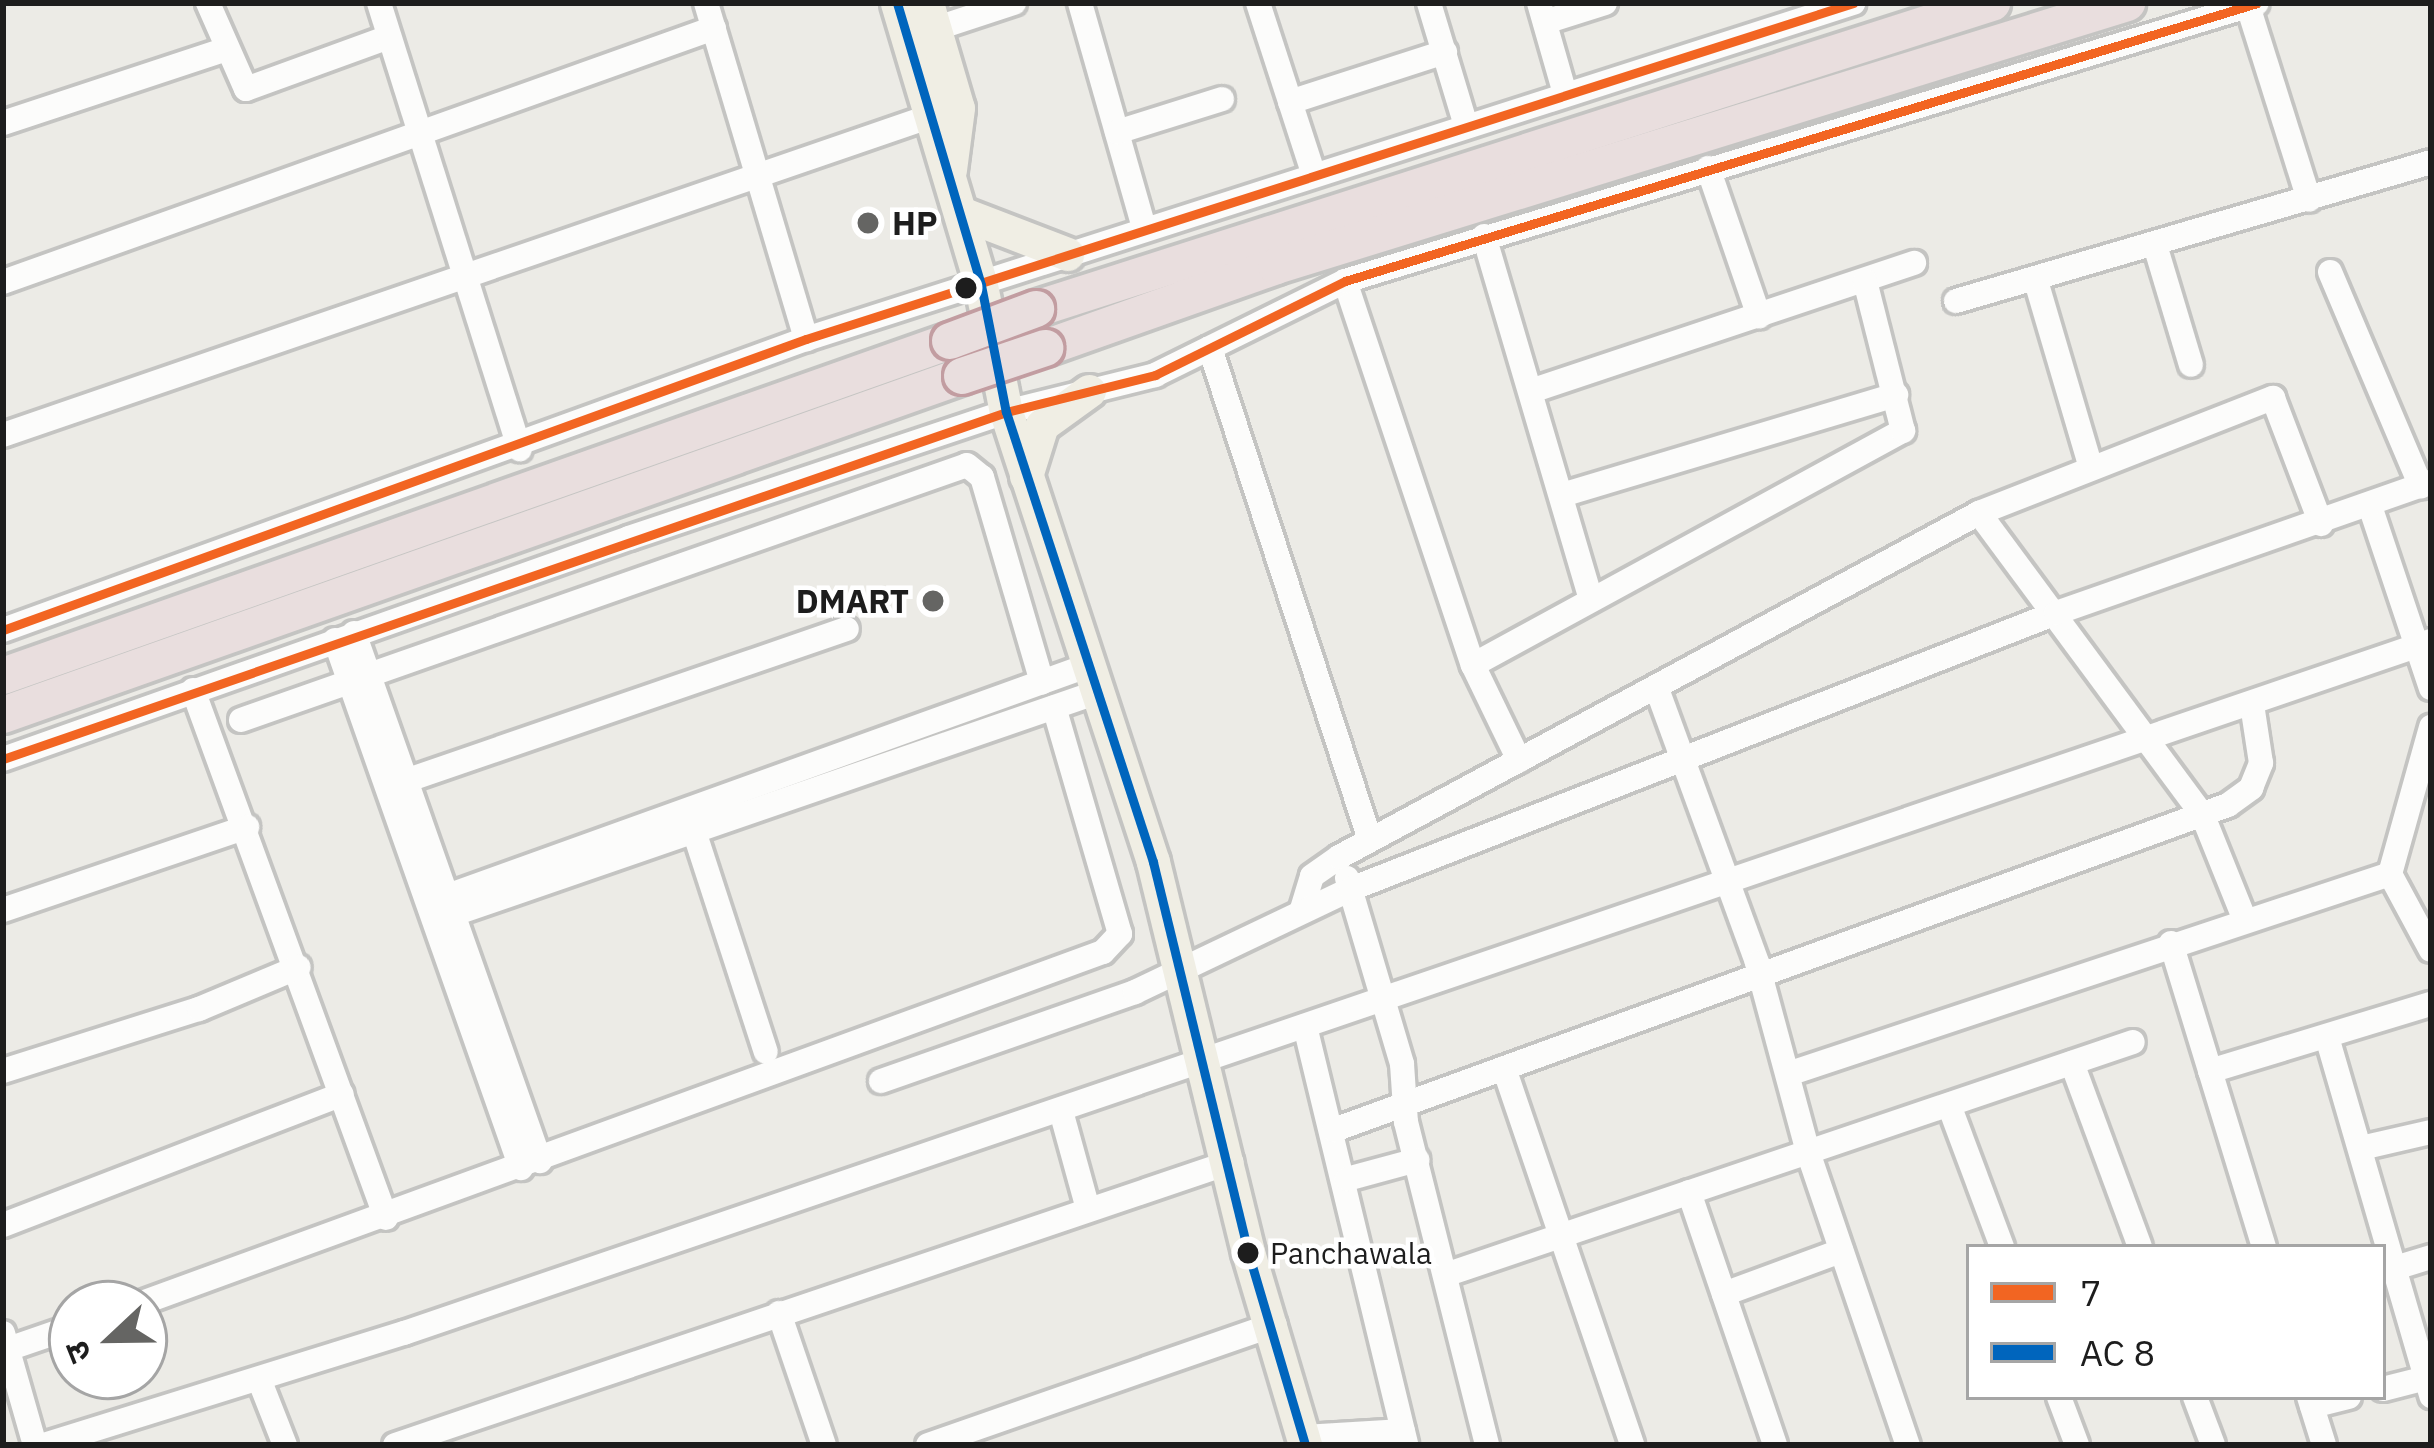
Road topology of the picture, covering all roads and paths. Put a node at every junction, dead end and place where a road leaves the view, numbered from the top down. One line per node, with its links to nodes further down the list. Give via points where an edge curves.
1 (208, 3): 19 (street)
2 (379, 3): 18 (street)
3 (706, 3): 17 (street)
4 (897, 3): 16 (main road)
5 (1014, 3): 16 (street)
6 (1080, 3): 27 (street)
7 (1430, 3): 20 (street)
8 (1605, 3): 15 (street)
9 (1852, 3): 14 (street)
10 (1992, 3): 73 (highway, bridge, via 1036,310)
11 (2127, 3): 82 (highway, bridge, via 1276,266)
12 (1262, 4): 23 (street)
13 (2252, 4): 30 (street); 34 (street)
14 (1814, 9): 21 (street)
15 (1542, 13): 21 (street)
16 (923, 24): 24 (main road); 31 (main road, via 958,108)
17 (714, 28): 28 (street); 33 (street)
18 (389, 37): 19 (street, via 256,90 239,82); 28 (street)
19 (227, 49): 26 (street)
20 (1445, 52): 23 (street); 25 (street)
21 (1564, 90): 25 (street)
22 (1222, 99): 27 (street)
23 (1290, 102): 32 (street)
24 (928, 117): 31 (main road); 33 (street)
25 (1466, 122): 32 (street)
26 (3, 123)
27 (1117, 132): 36 (street)
28 (421, 139): 42 (street); 46 (street)
29 (2431, 162): 34 (street)
30 (1708, 168): 37 (street); 49 (street)
31 (950, 172): 35 (main road)
32 (1312, 172): 36 (street)
33 (758, 175): 42 (street); 50 (street)
34 (2308, 200): 38 (street)
35 (961, 213): 39 (main road); 47 (main road)
36 (1144, 227): 39 (street)
37 (1484, 236): 43 (street); 53 (street)
38 (2155, 245): 45 (street); 52 (street)
39 (1067, 254): 47 (street)
40 (1913, 263): 44 (street)
41 (2330, 272): 61 (street)
42 (464, 276): 57 (street); 58 (street)
43 (1346, 280): 51 (street); 72 (street)
44 (1865, 280): 49 (street); 55 (street)
45 (2036, 281): 48 (street); 59 (street)
46 (3, 282)
47 (981, 285): 50 (street); 56 (main road)
48 (1956, 301)
49 (1759, 316): 53 (street)
50 (806, 339): 58 (street)
51 (1210, 348): 54 (street, via 1155,375); 93 (street)
52 (2191, 365)
53 (1531, 391): 62 (street)
54 (1089, 392): 56 (street); 60 (main road, via 1042,425)
55 (1895, 395): 62 (street); 66 (street, via 1903,430)
56 (1006, 412): 60 (main road); 70 (street)
57 (3, 435)
58 (520, 448): 69 (street)
59 (2091, 468): 64 (street); 65 (street, via 2273,398)
60 (1027, 478): 75 (main road)
61 (2426, 484): 63 (street)
62 (1562, 495): 66 (street)
63 (2370, 506): 65 (street); 71 (street)
64 (1979, 513): 67 (street); 78 (street)
65 (2321, 524): 67 (street)
66 (1591, 599): 72 (street)
67 (2056, 613): 85 (street); 88 (street)
68 (847, 629): 89 (street)
69 (3, 630)
70 (345, 636): 74 (street); 79 (street)
71 (2424, 644): 77 (street); 80 (street)
72 (1473, 665): 87 (street)
73 (3, 676)
74 (360, 680): 76 (street, via 967,465 982,477); 83 (street); 89 (street); 130 (street)
75 (1088, 681): 76 (street); 81 (street); 105 (main road, via 1153,862)
76 (1042, 682): 98 (street)
77 (2431, 688)
78 (1657, 689): 87 (street); 88 (street)
79 (193, 690): 86 (street); 91 (street)
80 (2252, 704): 85 (street); 90 (street, via 2261,763 2252,788)
81 (1054, 707): 92 (street); 130 (street, via 1120,934 1116,943)
82 (3, 715)
83 (241, 721)
84 (2431, 727): 95 (street)
85 (2151, 737): 90 (street); 96 (street)
86 (3, 759)
87 (1519, 760): 93 (street)
88 (1684, 763): 96 (street); 97 (street)
89 (408, 780): 98 (street)
90 (2203, 815): 101 (street); 106 (street)
91 (248, 827): 100 (street); 104 (street)
92 (694, 831): 98 (street); 112 (street)
93 (1370, 840): 94 (street)
94 (1339, 857): 97 (street); 99 (street, via 1312,876)
95 (2390, 874): 101 (street); 103 (street)
96 (1727, 882): 106 (street); 107 (street)
97 (1351, 889): 99 (street); 107 (street)
98 (454, 904): 130 (street)
99 (1302, 909): 105 (street)
100 (3, 910)
101 (2244, 917): 102 (street)
102 (2171, 943): 117 (street); 118 (street)
103 (2431, 950)
104 (298, 967): 116 (street, via 199,1009); 120 (street)
105 (1179, 970): 113 (main road); 119 (street)
106 (1760, 976): 115 (street); 118 (street)
107 (1382, 1000): 109 (street); 121 (street, via 1402,1064)
108 (2431, 1004): 110 (street)
109 (1306, 1026): 113 (street); 124 (street)
110 (2327, 1037): 117 (street); 126 (street)
111 (2133, 1042): 114 (street)
112 (766, 1052)
113 (1204, 1060): 123 (street); 129 (main road)
114 (2072, 1063): 122 (street); 138 (street)
115 (1504, 1068): 121 (street); 136 (street)
116 (3, 1071)
117 (2210, 1071): 139 (street)
118 (1791, 1073): 127 (street)
119 (880, 1081)
120 (343, 1094): 134 (street); 135 (street)
121 (1404, 1104): 124 (street); 128 (street)
122 (1949, 1105): 127 (street); 137 (street)
123 (1061, 1111): 133 (street); 150 (street)
124 (1334, 1130): 131 (street)
125 (2431, 1132): 126 (street)
126 (2361, 1148): 142 (street)
127 (1808, 1152): 132 (street); 140 (street)
128 (1417, 1160): 131 (street); 143 (street)
129 (1231, 1162): 133 (street); 147 (main road, via 1249,1252)
130 (531, 1165): 134 (street)
131 (1347, 1179): 156 (street)
132 (1689, 1192): 136 (street); 145 (street)
133 (1088, 1208): 146 (street)
134 (386, 1218): 144 (street)
135 (3, 1226)
136 (1561, 1236): 143 (street); 164 (street)
137 (2001, 1244)
138 (2139, 1244)
139 (2263, 1244)
140 (1841, 1251): 145 (street); 166 (street)
141 (2431, 1257): 142 (street)
142 (2395, 1268): 151 (street)
143 (1444, 1274): 163 (street)
144 (168, 1294)
145 (1724, 1294): 165 (street)
146 (779, 1312): 160 (street); 161 (street)
147 (1275, 1324): 157 (main road); 162 (street)
148 (48, 1337): 149 (street)
149 (7, 1355): 158 (street)
150 (259, 1379): 158 (street); 159 (street)
151 (2428, 1387): 152 (street)
152 (2386, 1389)
153 (2060, 1400): 167 (street)
154 (2196, 1400): 168 (street)
155 (2311, 1402): 169 (street)
156 (1404, 1438): 157 (street)
157 (1305, 1441)
158 (40, 1445)
159 (285, 1445)
160 (394, 1445)
161 (824, 1445)
162 (928, 1445)
163 (1487, 1445)
164 (1632, 1445)
165 (1775, 1445)
166 (1908, 1445)
167 (2078, 1445)
168 (2213, 1445)
169 (2324, 1445)

